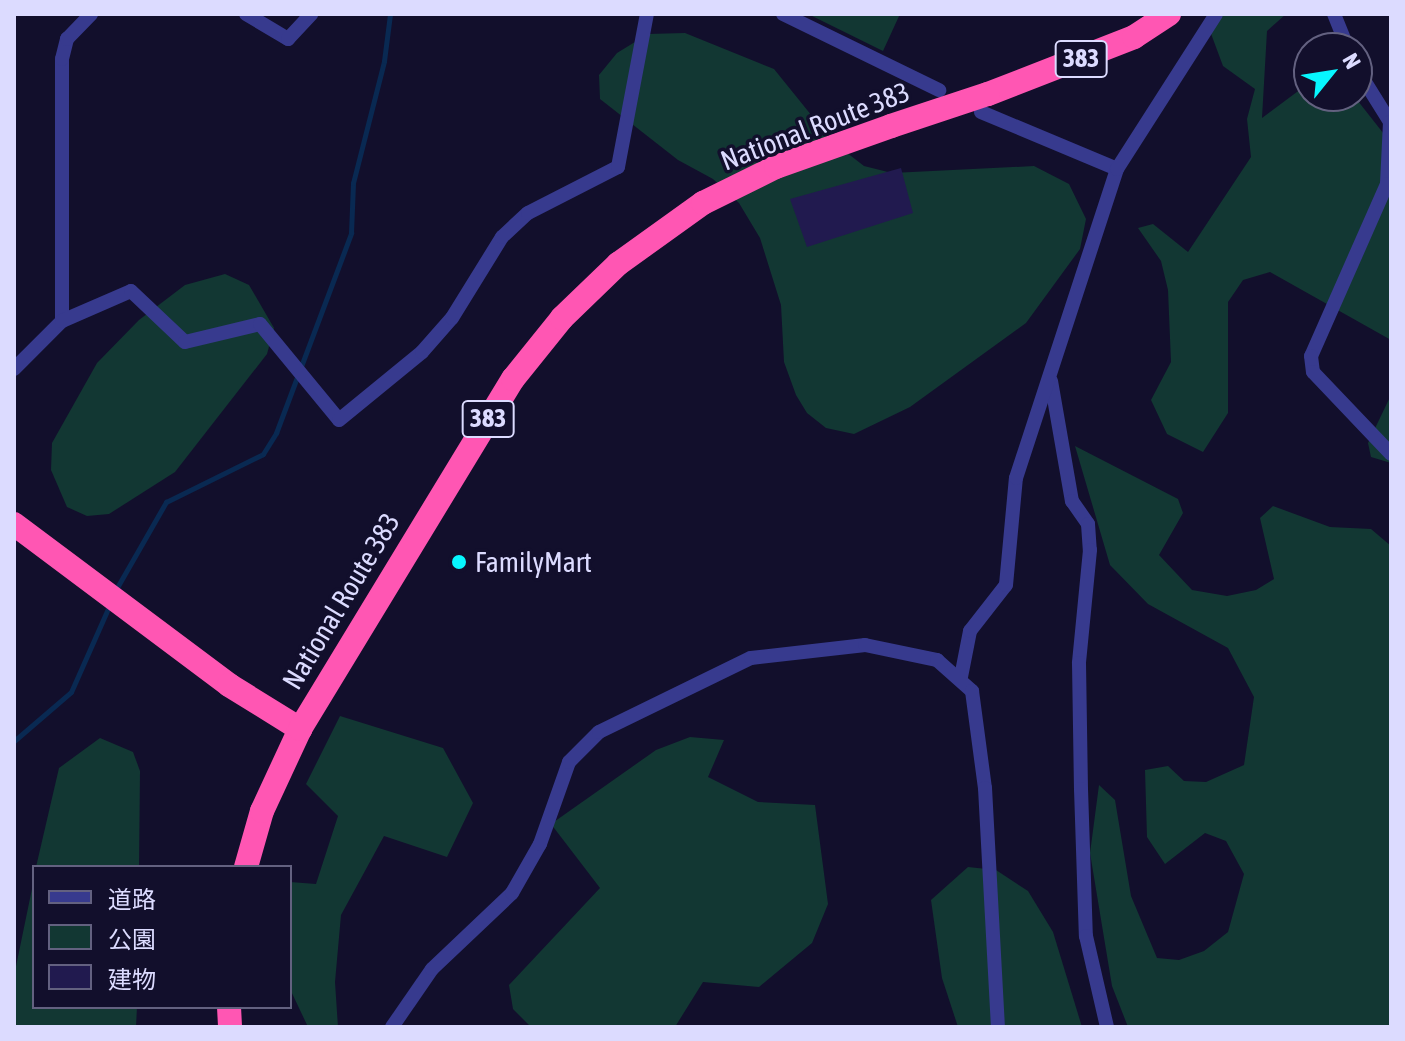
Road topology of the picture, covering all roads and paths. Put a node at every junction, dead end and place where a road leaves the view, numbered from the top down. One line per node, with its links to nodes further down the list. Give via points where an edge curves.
1 (91, 14): 12 (street, via 67,39 62,59)
2 (246, 14): 3 (street, via 288,39)
3 (311, 14)
4 (647, 14): 12 (street, via 618,167 528,213 502,237 432,341 339,420 260,324 185,342 131,291)
5 (783, 14): 8 (street)
6 (1169, 14): 10 (highway, National Route 383 / 383, via 1134,37)
7 (1216, 14): 11 (street)
8 (939, 90)
9 (1373, 95): 15 (street, via 1390,122 1387,184 1311,356 1313,372)
10 (984, 103): 11 (street); 18 (highway, National Route 383 / 383, bridge, via 891,126 776,167 703,203 618,264 562,318 513,379)
11 (1117, 169): 14 (street)
12 (62, 321): 13 (street)
13 (14, 369)
14 (1050, 378): 17 (street, via 1016,478 1006,585 970,631); 22 (street, via 1072,501 1088,524 1079,663 1086,936)
15 (1391, 454)
16 (14, 524): 18 (highway, National Route 383)
17 (961, 677): 20 (street, via 937,660 865,645 803,648 718,670 599,732 569,762 562,792 512,893 432,969); 21 (street, via 972,691 985,788)
18 (289, 724): 19 (highway, National Route 383 / 383)
19 (247, 865)
20 (392, 1027)
21 (998, 1027)
22 (1107, 1027)

